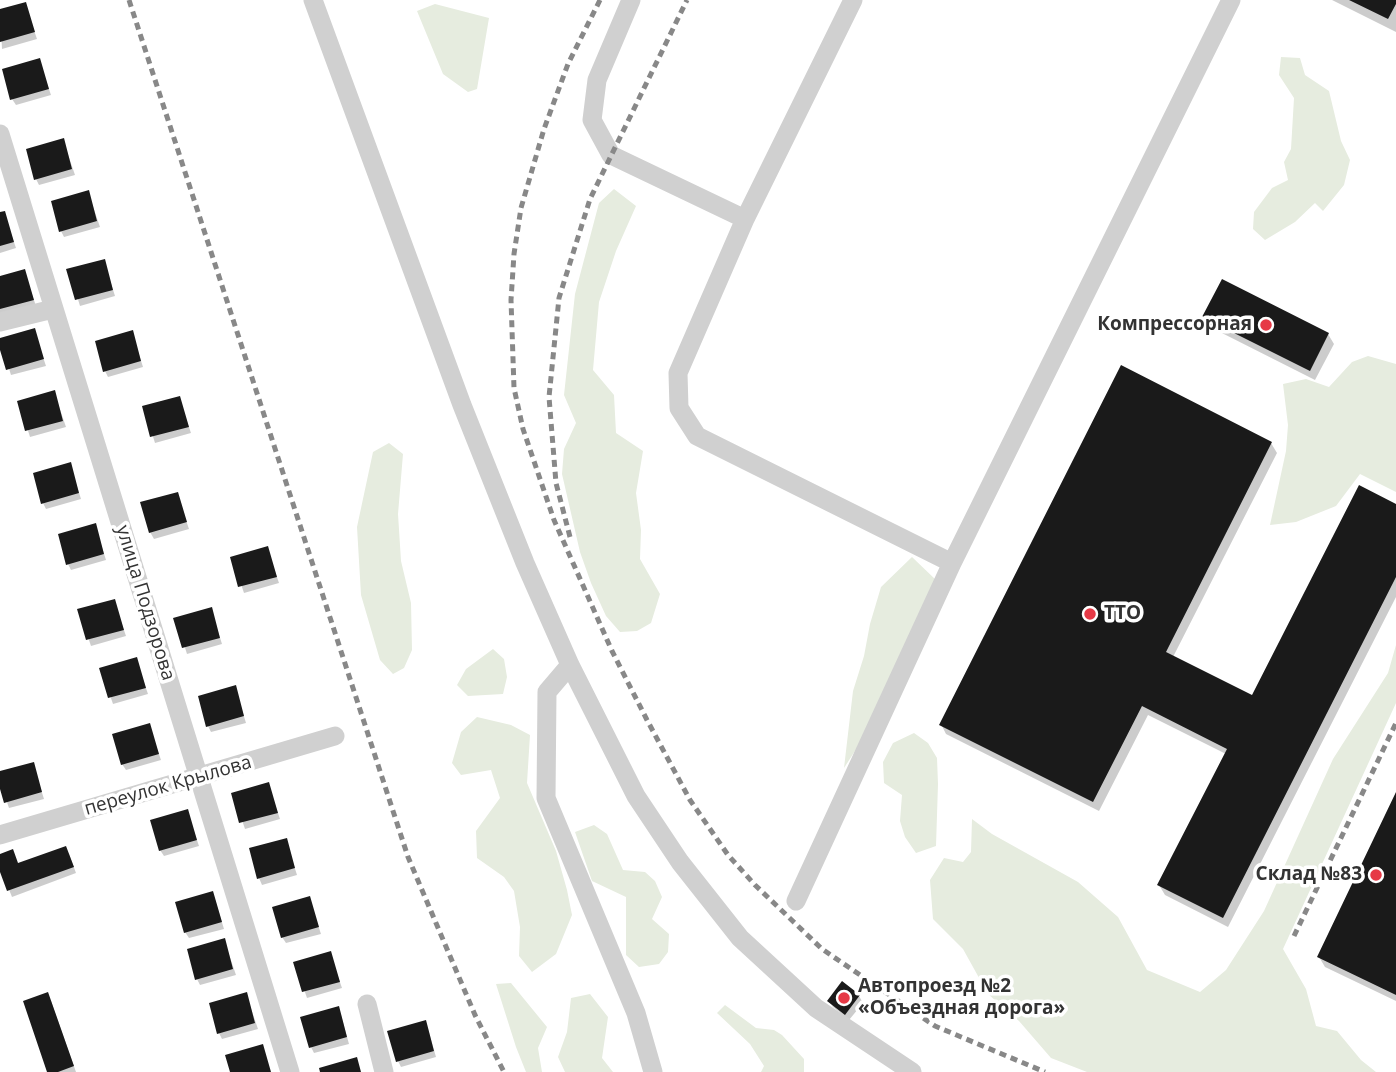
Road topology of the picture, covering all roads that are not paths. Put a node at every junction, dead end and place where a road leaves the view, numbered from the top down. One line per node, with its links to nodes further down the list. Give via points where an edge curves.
1 (313, 0): 10 (street, via 462,405)
2 (631, 0): 6 (street, via 597,80 593,120 599,132 611,155)
3 (853, 0): 6 (street)
4 (1231, 0): 9 (street)
5 (0, 134): 7 (street, улица Подзорова)
6 (745, 219): 9 (street, via 678,373 679,408 697,436)
7 (53, 309): 8 (street); 12 (street, улица Подзорова)
8 (0, 322)
9 (952, 562): 14 (street)
10 (570, 665): 18 (street, via 547,692 546,798 636,1013); 19 (street, via 636,796 740,938 816,1008)
11 (335, 736): 12 (street, переулок Крылова)
12 (200, 777): 13 (street, переулок Крылова); 16 (street, улица Подзорова)
13 (0, 835)
14 (796, 901)
15 (367, 1004): 17 (street)
16 (290, 1072)
17 (383, 1072)
18 (653, 1072)
19 (912, 1072)

